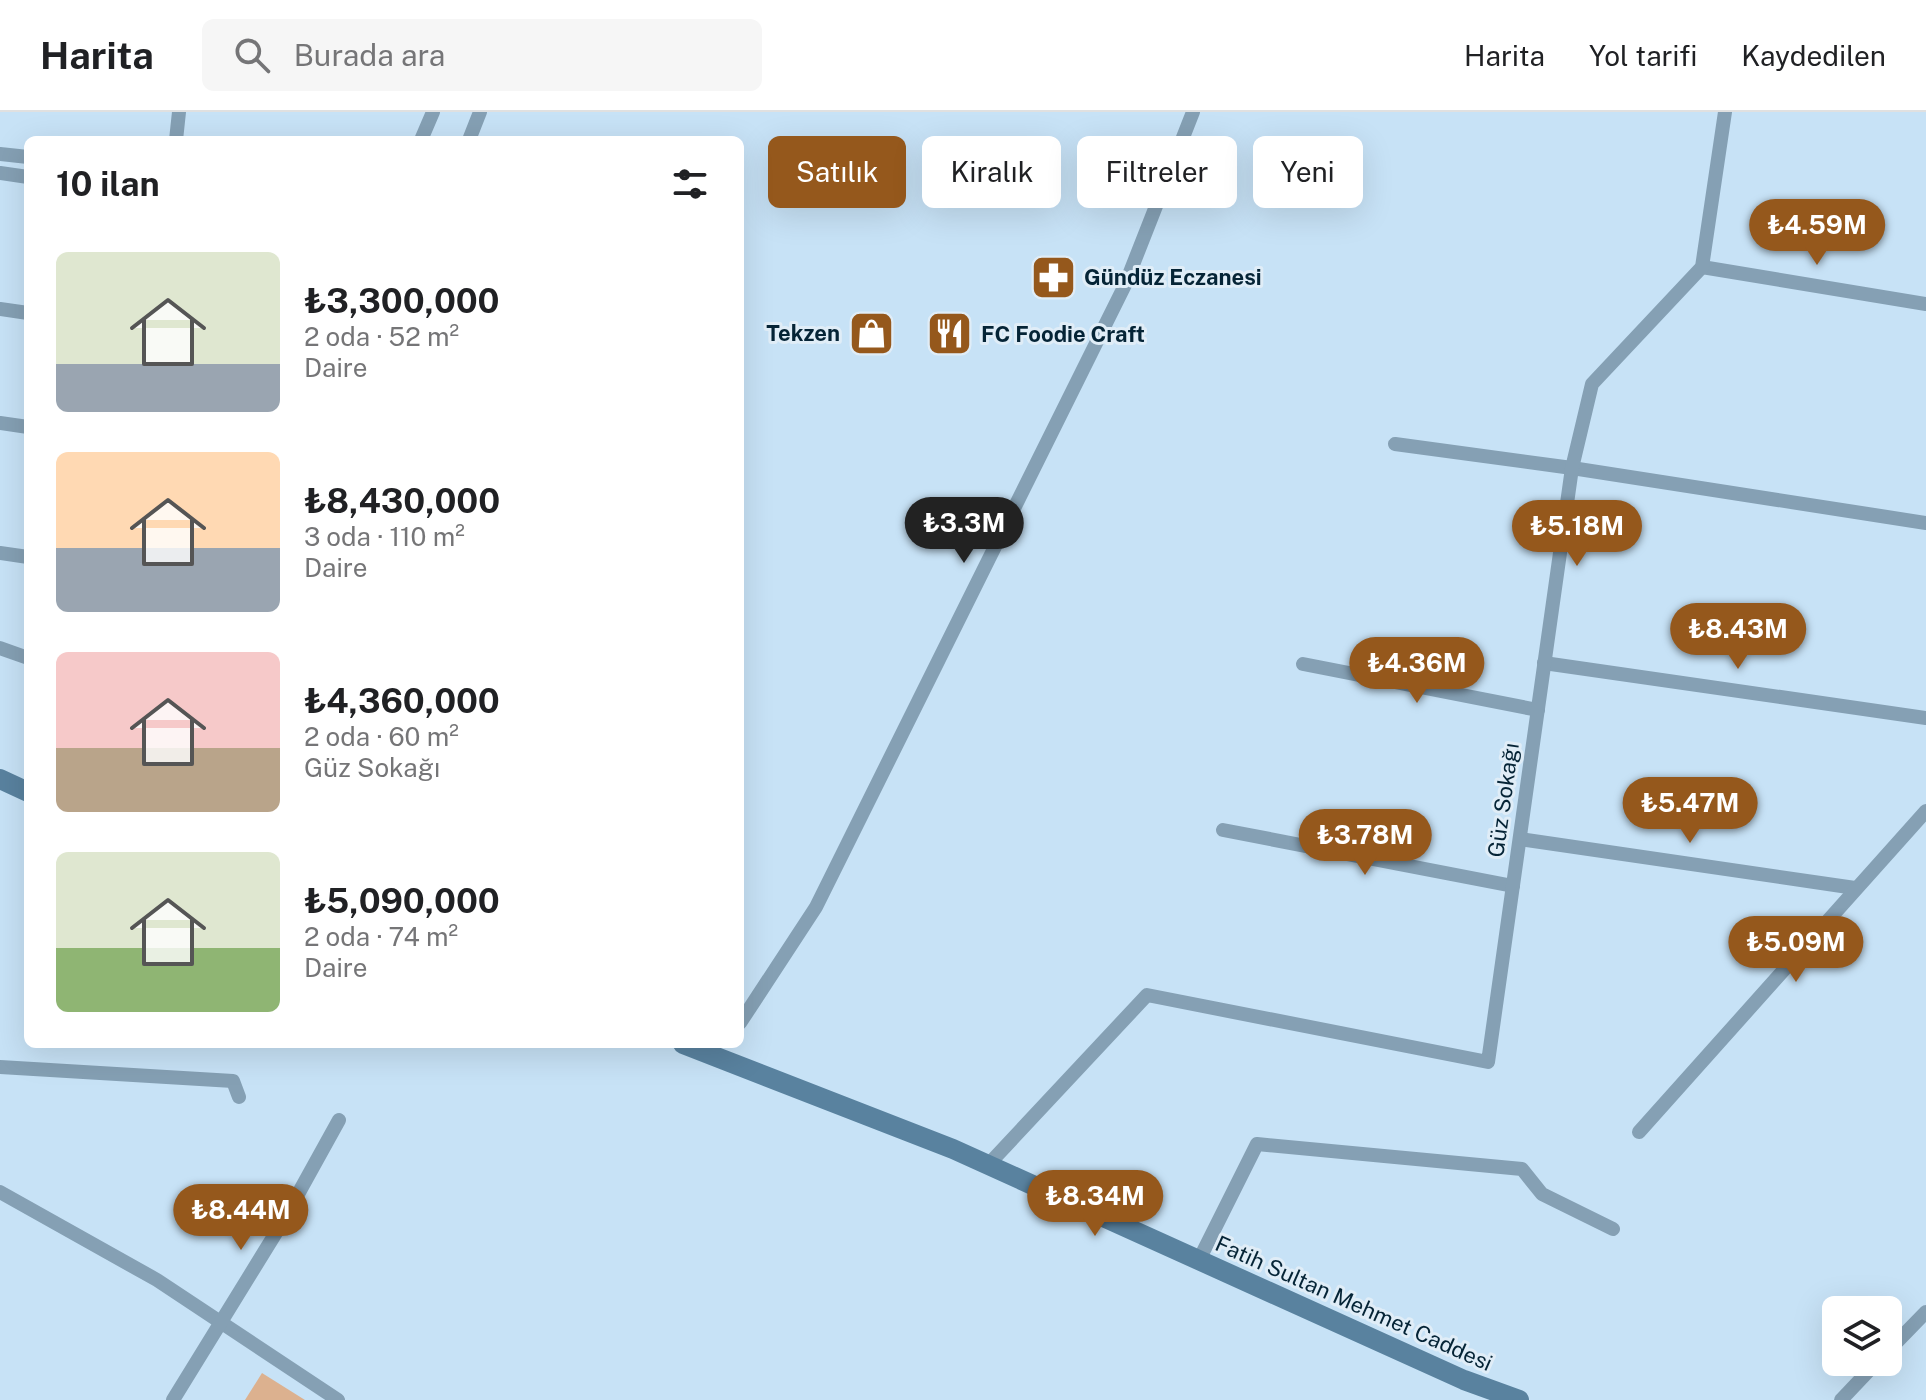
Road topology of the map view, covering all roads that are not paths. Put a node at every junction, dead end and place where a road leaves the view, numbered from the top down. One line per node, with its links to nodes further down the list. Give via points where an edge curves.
1 (179, 112): 6 (street)
2 (433, 112): 7 (street)
3 (480, 112): 8 (street)
4 (1193, 112): 37 (street, via 1125,285 816,907)
5 (1725, 112): 13 (street)
6 (176, 136)
7 (423, 136)
8 (471, 136)
9 (0, 154): 10 (street)
10 (24, 157)
11 (0, 173): 12 (street)
12 (24, 176)
13 (1702, 267): 14 (street); 20 (street, Güz Sokağı, via 1592,384)
14 (1926, 304)
15 (0, 309): 16 (street)
16 (24, 312)
17 (0, 423): 18 (street)
18 (24, 426)
19 (1395, 444): 20 (street)
20 (1572, 468): 21 (street); 26 (street, Güz Sokağı)
21 (1926, 523)
22 (0, 553): 23 (street)
23 (24, 556)
24 (0, 648): 25 (street)
25 (24, 657)
26 (1544, 663): 28 (street, Güz Sokağı); 29 (street)
27 (1303, 664): 28 (street)
28 (1538, 710): 34 (street, Güz Sokağı)
29 (1926, 718)
30 (0, 779): 31 (main road)
31 (24, 790)
32 (1926, 811): 36 (street)
33 (1223, 830): 35 (street)
34 (1520, 839): 35 (street, Güz Sokağı); 36 (street)
35 (1513, 886): 43 (street, Güz Sokağı, via 1488,1062 1147,995)
36 (1855, 888): 42 (street)
37 (744, 1017)
38 (722, 1050): 43 (main road, Fatih Sultan Mehmet Caddesi)
39 (0, 1067): 40 (street, via 233,1081)
40 (239, 1097)
41 (339, 1120): 48 (street)
42 (1639, 1132)
43 (988, 1165): 46 (main road, Fatih Sultan Mehmet Caddesi)
44 (0, 1192): 48 (street, via 157,1280)
45 (1613, 1229): 46 (street, via 1542,1194 1522,1169 1257,1144)
46 (1199, 1260): 53 (main road, Fatih Sultan Mehmet Caddesi)
47 (1926, 1312): 49 (street)
48 (219, 1322): 51 (street); 52 (street)
49 (1902, 1337)
50 (1864, 1376): 54 (street)
51 (173, 1400)
52 (338, 1400)
53 (1519, 1400)
54 (1841, 1400)

